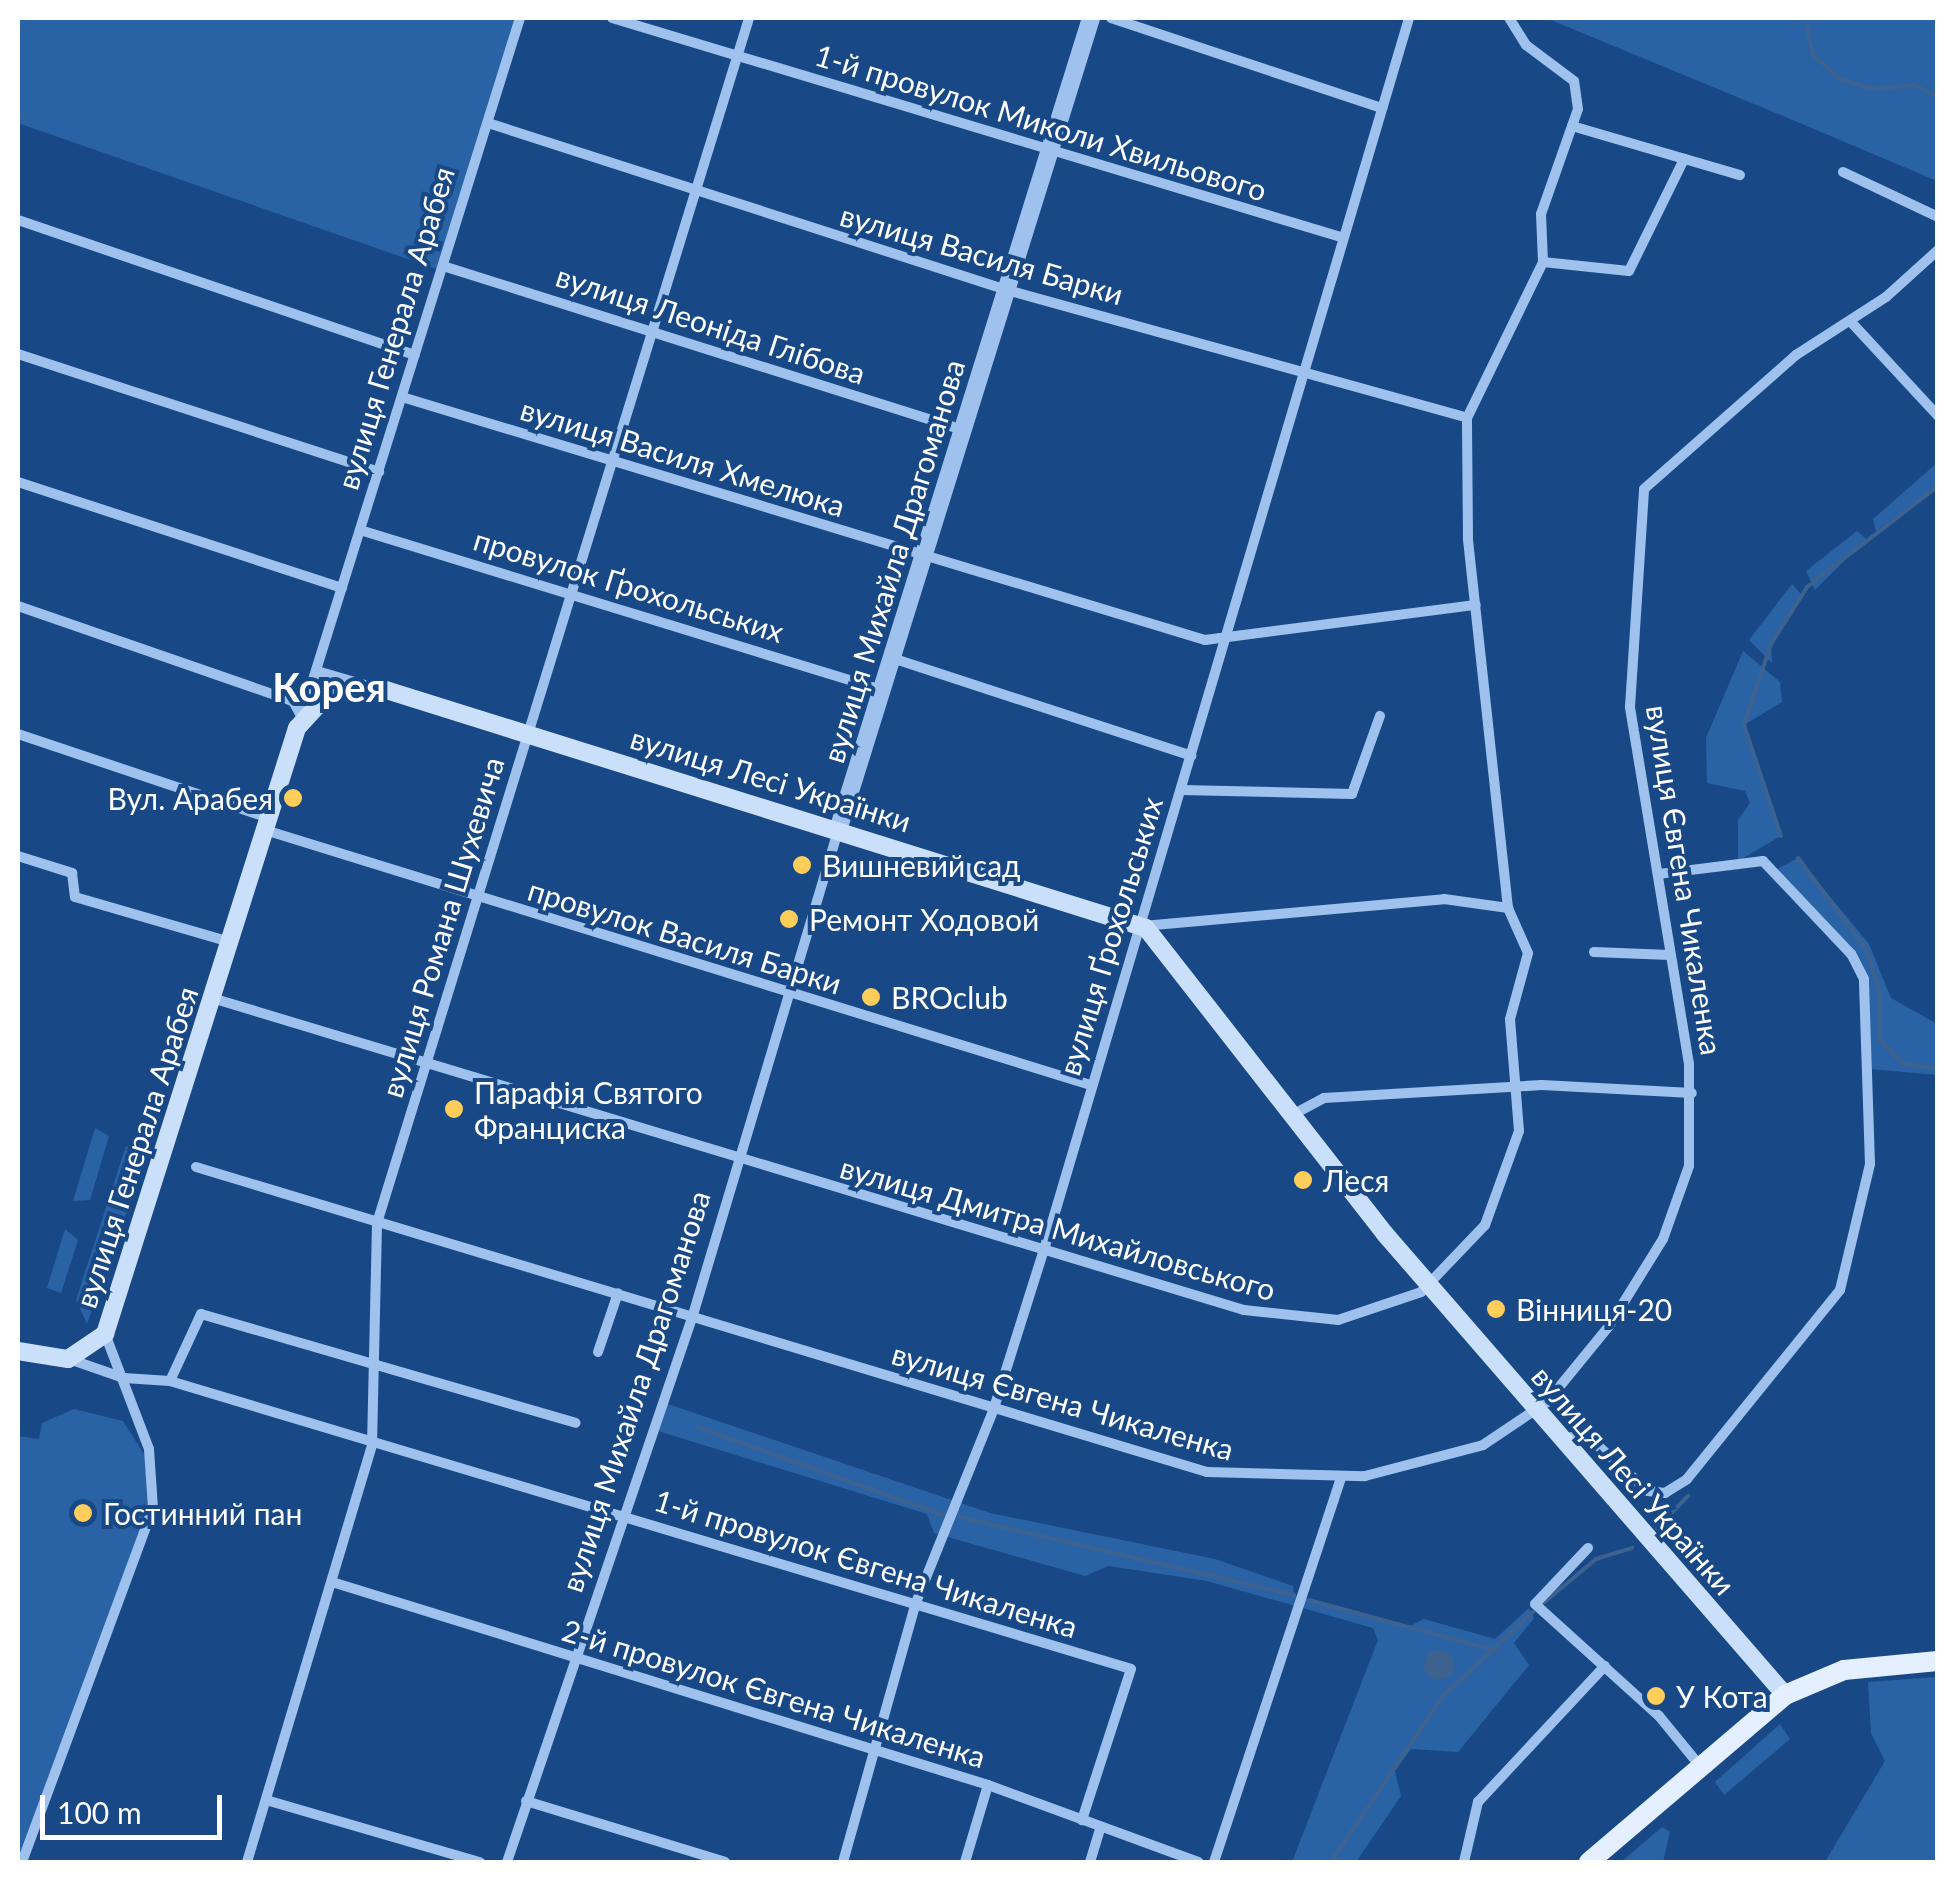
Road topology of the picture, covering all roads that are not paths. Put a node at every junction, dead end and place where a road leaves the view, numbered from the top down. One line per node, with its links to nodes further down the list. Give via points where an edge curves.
1 (520, 18): 10 (street, вулиця Генерала Арабея)
2 (612, 18): 8 (street, 1-й провулок Миколи Хвильового)
3 (749, 18): 8 (street, вулиця Романа Шухевича)
4 (1091, 18): 12 (street, вулиця Михайла Драгоманова)
5 (1111, 18): 9 (street)
6 (1409, 18): 9 (street, вулиця Ґрохольських)
7 (1509, 18): 11 (street, вулиця Дмитра Михайловського, via 1526,45 1574,81)
8 (736, 57): 12 (street, 1-й провулок Миколи Хвильового); 16 (street, вулиця Романа Шухевича)
9 (1382, 108): 19 (street, вулиця Ґрохольських)
10 (488, 123): 16 (street, вулиця Василя Барки); 22 (street, вулиця Генерала Арабея)
11 (1572, 126): 13 (street); 21 (street, вулиця Дмитра Михайловського, via 1541,214)
12 (1050, 152): 19 (street, 1-й провулок Миколи Хвильового); 23 (street, вулиця Михайла Драгоманова)
13 (1684, 159): 15 (street); 21 (street, via 1629,272)
14 (1843, 172): 17 (street)
15 (1740, 175)
16 (694, 194): 23 (street, вулиця Василя Барки); 25 (street, вулиця Романа Шухевича)
17 (1938, 217)
18 (18, 220): 27 (street)
19 (1341, 237): 28 (street, вулиця Ґрохольських)
20 (1938, 250): 24 (street, вулиця Євгена Чикаленка)
21 (1543, 262): 31 (street, вулиця Дмитра Михайловського)
22 (443, 266): 25 (street, вулиця Леоніда Глібова); 27 (street, вулиця Генерала Арабея)
23 (1007, 290): 28 (street, вулиця Василя Барки); 32 (street, вулиця Михайла Драгоманова)
24 (1851, 322): 30 (street); 56 (street, вулиця Євгена Чикаленка, via 1796,355 1644,489 1630,707)
25 (653, 330): 32 (street, вулиця Леоніда Глібова); 33 (street, вулиця Романа Шухевича)
26 (18, 354): 34 (street)
27 (415, 355): 29 (street, вулиця Генерала Арабея)
28 (1305, 369): 31 (street, вулиця Василя Барки); 42 (street, вулиця Ґрохольських)
29 (402, 396): 33 (street, вулиця Василя Хмелюка); 34 (street, вулиця Генерала Арабея)
30 (1938, 416)
31 (1467, 418): 40 (street, вулиця Дмитра Михайловського)
32 (963, 430): 37 (street, вулиця Михайла Драгоманова)
33 (614, 462): 37 (street, вулиця Василя Хмелюка); 39 (street, вулиця Романа Шухевича)
34 (379, 472): 36 (street, вулиця Генерала Арабея)
35 (18, 482): 38 (street)
36 (360, 530): 38 (street, вулиця Генерала Арабея); 39 (street, провулок Ґрохольських)
37 (924, 556): 42 (street, вулиця Василя Хмелюка, via 1205,640); 43 (street, вулиця Михайла Драгоманова)
38 (342, 588): 44 (street, вулиця Генерала Арабея)
39 (572, 591): 46 (street, провулок Ґрохольських); 50 (street, вулиця Романа Шухевича)
40 (1476, 605): 42 (street, вулиця Василя Хмелюка); 58 (street, вулиця Дмитра Михайловського)
41 (18, 606): 48 (street, via 293,701)
42 (1224, 634): 51 (street, вулиця Ґрохольських)
43 (892, 658): 46 (street, вулиця Михайла Драгоманова); 51 (street)
44 (317, 672): 45 (street); 48 (street, вулиця Генерала Арабея)
45 (386, 690): 48 (main road, вулиця Лесі Українки, via 332,690); 50 (main road, вулиця Лесі Українки)
46 (882, 690): 54 (street, вулиця Михайла Драгоманова)
47 (1380, 716): 52 (street, via 1352,794)
48 (299, 722): 53 (main road, вулиця Генерала Арабея)
49 (18, 734): 53 (street, провулок Василя Барки)
50 (527, 734): 54 (main road, вулиця Лесі Українки); 57 (street, вулиця Романа Шухевича)
51 (1191, 756): 52 (street, вулиця Ґрохольських)
52 (1181, 790): 59 (street, вулиця Ґрохольських)
53 (267, 824): 57 (street, провулок Василя Барки); 60 (main road, вулиця Генерала Арабея)
54 (838, 830): 59 (main road, вулиця Лесі Українки); 63 (street, вулиця Михайла Драгоманова)
55 (18, 856): 60 (street, via 72,874 75,897)
56 (1658, 874): 62 (street, вулиця Євгена Чикаленка); 87 (street, via 1763,861 1851,954 1864,979 1870,1164 1840,1290 1687,1480 1665,1493 1648,1491 1586,1434)
57 (479, 898): 63 (street, провулок Василя Барки); 65 (street, вулиця Романа Шухевича)
58 (1508, 908): 59 (street, via 1444,899); 67 (street, вулиця Дмитра Михайловського, via 1528,953 1510,1020)
59 (1142, 926): 66 (street, вулиця Ґрохольських); 69 (main road, вулиця Лесі Українки)
60 (230, 942): 64 (main road, вулиця Генерала Арабея)
61 (1594, 952): 62 (street)
62 (1670, 955): 68 (street, вулиця Євгена Чикаленка)
63 (790, 996): 66 (street, провулок Василя Барки); 70 (street, вулиця Михайла Драгоманова)
64 (212, 998): 65 (street, вулиця Дмитра Михайловського); 77 (main road, вулиця Генерала Арабея)
65 (426, 1067): 70 (street, вулиця Дмитра Михайловського); 72 (street, вулиця Романа Шухевича)
66 (1091, 1085): 73 (street, вулиця Ґрохольських)
67 (1518, 1091): 68 (street, via 1551,1084); 69 (street, via 1324,1098); 74 (street, вулиця Дмитра Михайловського, via 1504,1186 1469,1247)
68 (1692, 1093): 85 (street, вулиця Євгена Чикаленка, via 1689,1166 1670,1226 1609,1326)
69 (1294, 1114): 74 (main road, вулиця Лесі Українки)
70 (740, 1162): 73 (street, вулиця Дмитра Михайловського); 76 (street, вулиця Михайла Драгоманова)
71 (196, 1166): 72 (street, вулиця Євгена Чикаленка)
72 (377, 1223): 75 (street, вулиця Євгена Чикаленка); 81 (street, вулиця Романа Шухевича)
73 (1043, 1253): 74 (street, вулиця Дмитра Михайловського, via 1304,1322 1358,1317); 84 (street, вулиця Ґрохольських)
74 (1430, 1286): 85 (main road, вулиця Лесі Українки)
75 (618, 1293): 76 (street, вулиця Євгена Чикаленка); 79 (street)
76 (692, 1318): 84 (street, вулиця Євгена Чикаленка); 90 (street, вулиця Михайла Драгоманова)
77 (105, 1334): 80 (main road); 82 (street, вулиця Генерала Арабея)
78 (18, 1351): 80 (main road)
79 (598, 1352)
80 (68, 1359): 82 (street, 1-й провулок Євгена Чикаленка)
81 (378, 1364): 83 (street, via 202,1314); 86 (street); 88 (street, вулиця Романа Шухевича)
82 (124, 1378): 83 (street, 1-й провулок Євгена Чикаленка); 105 (street, вулиця Генерала Арабея, via 154,1470 153,1508)
83 (170, 1380): 88 (street, 1-й провулок Євгена Чикаленка)
84 (994, 1408): 89 (street, вулиця Євгена Чикаленка, via 1207,1472); 93 (street, вулиця Ґрохольських)
85 (1538, 1409): 87 (main road, вулиця Лесі Українки); 89 (street, вулиця Євгена Чикаленка, via 1483,1445)
86 (575, 1422)
87 (1564, 1439): 97 (main road, вулиця Лесі Українки)
88 (372, 1445): 90 (street, 1-й провулок Євгена Чикаленка); 92 (street, вулиця Романа Шухевича)
89 (1341, 1478): 114 (street)
90 (626, 1516): 93 (street, 1-й провулок Євгена Чикаленка); 94 (street, вулиця Михайла Драгоманова)
91 (1588, 1548): 96 (street, via 1536,1597)
92 (332, 1582): 94 (street, 2-й провулок Євгена Чикаленка); 101 (street, вулиця Романа Шухевича)
93 (915, 1605): 98 (street, вулиця Ґрохольських); 103 (street, 1-й провулок Євгена Чикаленка, via 1130,1669)
94 (574, 1657): 98 (street, 2-й провулок Євгена Чикаленка); 102 (street, вулиця Михайла Драгоманова)
95 (1938, 1662): 97 (main road, via 1844,1670)
96 (1605, 1666): 99 (street); 115 (street, via 1478,1802)
97 (1785, 1695): 99 (main road)
98 (875, 1750): 100 (street, 2-й провулок Євгена Чикаленка); 110 (street, вулиця Ґрохольських)
99 (1700, 1766): 116 (main road)
100 (988, 1784): 103 (street, 2-й провулок Євгена Чикаленка); 111 (street)
101 (266, 1800): 106 (street, вулиця Романа Шухевича); 107 (street)
102 (526, 1801): 108 (street, вулиця Михайла Драгоманова); 109 (street)
103 (1082, 1820): 104 (street, 2-й провулок Євгена Чикаленка)
104 (1102, 1827): 112 (street); 113 (street, 2-й провулок Євгена Чикаленка)
105 (22, 1862)
106 (251, 1862)
107 (480, 1862)
108 (507, 1862)
109 (725, 1862)
110 (843, 1862)
111 (965, 1862)
112 (1090, 1862)
113 (1198, 1862)
114 (1214, 1862)
115 (1464, 1862)
116 (1589, 1862)

